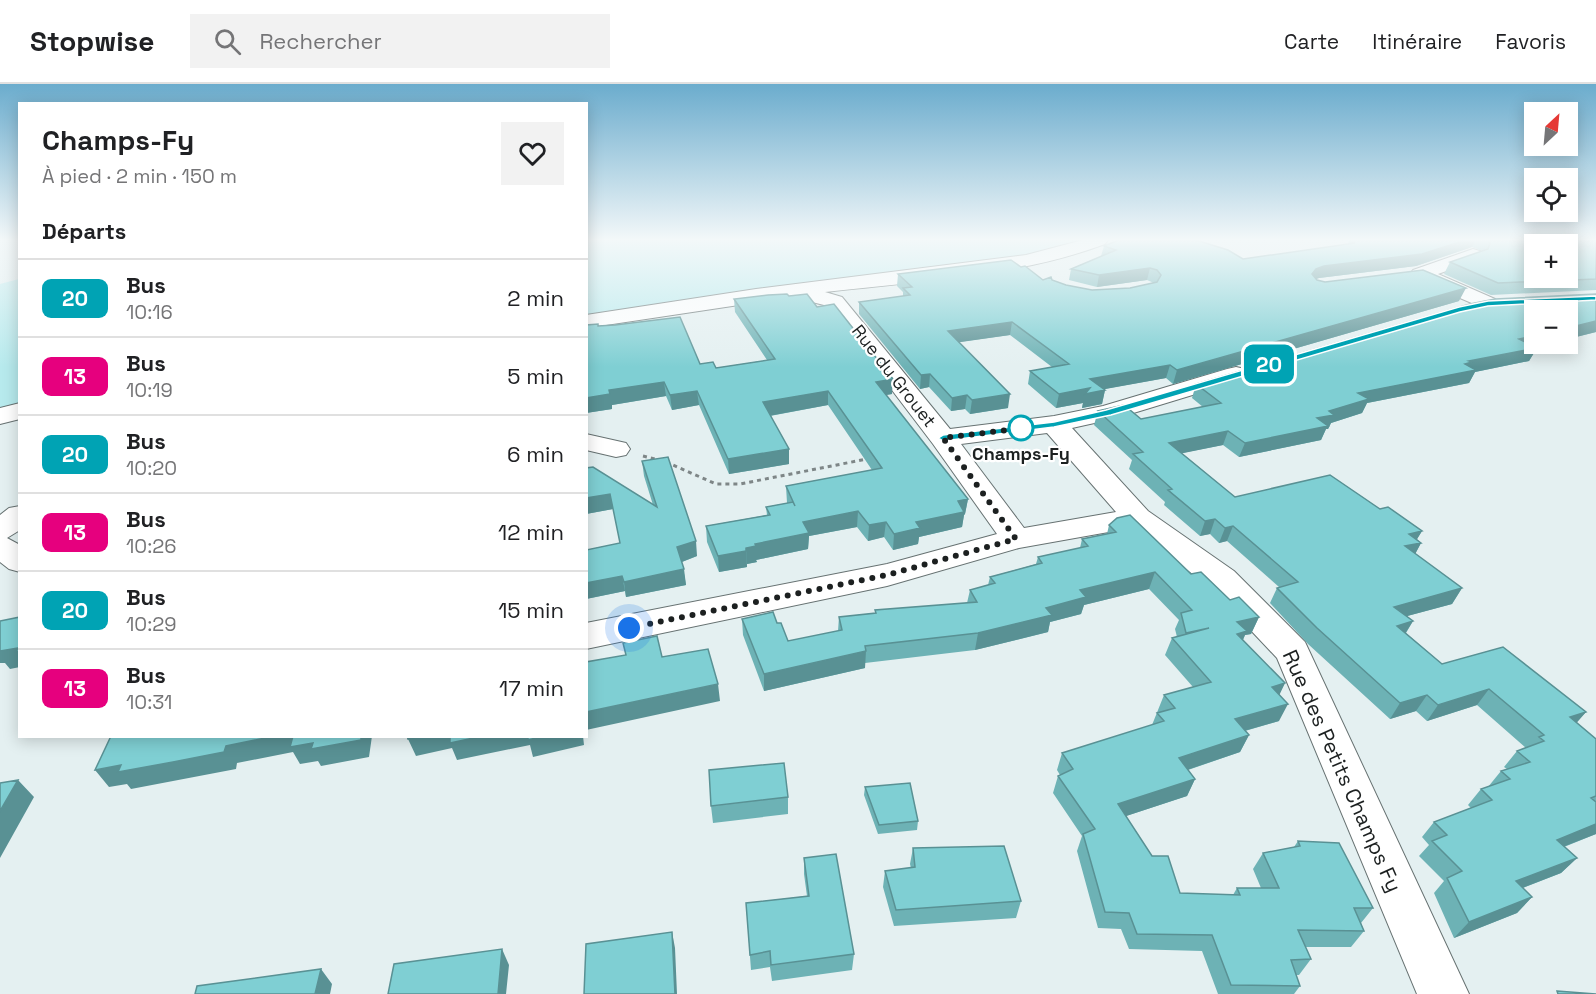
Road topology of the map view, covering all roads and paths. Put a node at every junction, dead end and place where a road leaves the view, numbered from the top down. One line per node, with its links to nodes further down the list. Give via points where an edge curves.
1 (852, 282): 5 (street)
2 (860, 282): 6 (street, via 841,292)
3 (1415, 282): 4 (street, via 1454,311 1499,303)
4 (1426, 282)
5 (784, 292): 6 (street); 7 (street)
6 (835, 301): 12 (street, Rue du Grouet)
7 (588, 321)
8 (1252, 369): 11 (street)
9 (18, 412): 10 (street)
10 (0, 416)
11 (1054, 424): 12 (street); 17 (street, Rue des Petits Champs Fy)
12 (943, 438): 19 (street, Rue du Grouet)
13 (588, 442): 14 (street)
14 (616, 449): 15 (path, via 675,464 716,484 740,484)
15 (878, 457)
16 (18, 516): 18 (street)
17 (1137, 518): 19 (street); 23 (street, Rue des Petits Champs Fy, via 1222,579 1292,651)
18 (0, 530)
19 (1016, 539): 22 (street, via 887,575)
20 (0, 546): 21 (street)
21 (18, 560)
22 (588, 636)
23 (1443, 994)

